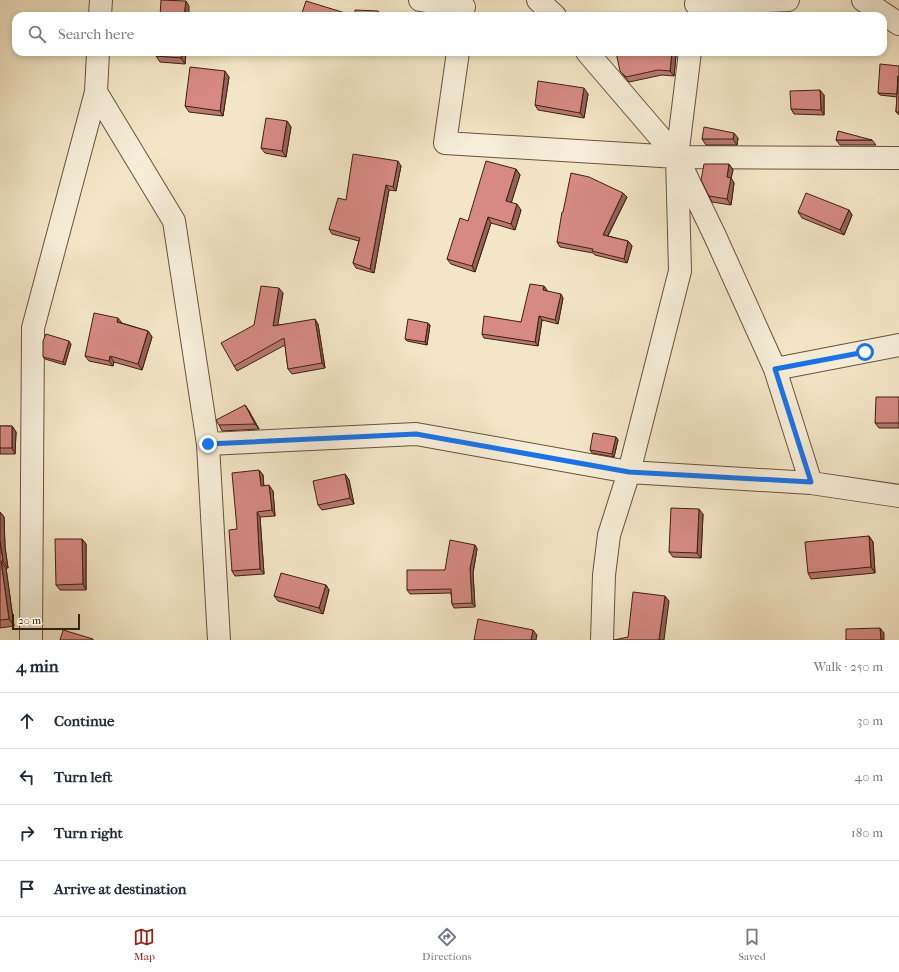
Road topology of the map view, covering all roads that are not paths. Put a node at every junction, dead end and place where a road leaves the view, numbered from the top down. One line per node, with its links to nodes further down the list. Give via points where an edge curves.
1 (101, 0): 8 (street)
2 (420, 0): 7 (street)
3 (538, 0): 9 (street)
4 (788, 0): 6 (street)
5 (863, 0): 10 (street)
6 (695, 7)
7 (464, 8)
8 (100, 12)
9 (551, 12)
10 (881, 12)
11 (887, 16): 12 (street)
12 (899, 24)
13 (98, 56): 17 (street)
14 (457, 56): 18 (street, via 445,143)
15 (590, 56): 18 (street)
16 (690, 56): 18 (street)
17 (96, 92): 22 (street, via 174,220); 26 (street, via 33,328)
18 (677, 157): 19 (street); 21 (street); 23 (street, via 680,271)
19 (899, 158)
20 (899, 345): 21 (street)
21 (775, 369): 24 (street)
22 (208, 444): 23 (street, via 416,434); 27 (street)
23 (629, 472): 24 (street); 28 (street, via 609,535 604,574)
24 (811, 482): 25 (street)
25 (899, 496)
26 (31, 640)
27 (219, 640)
28 (602, 640)

